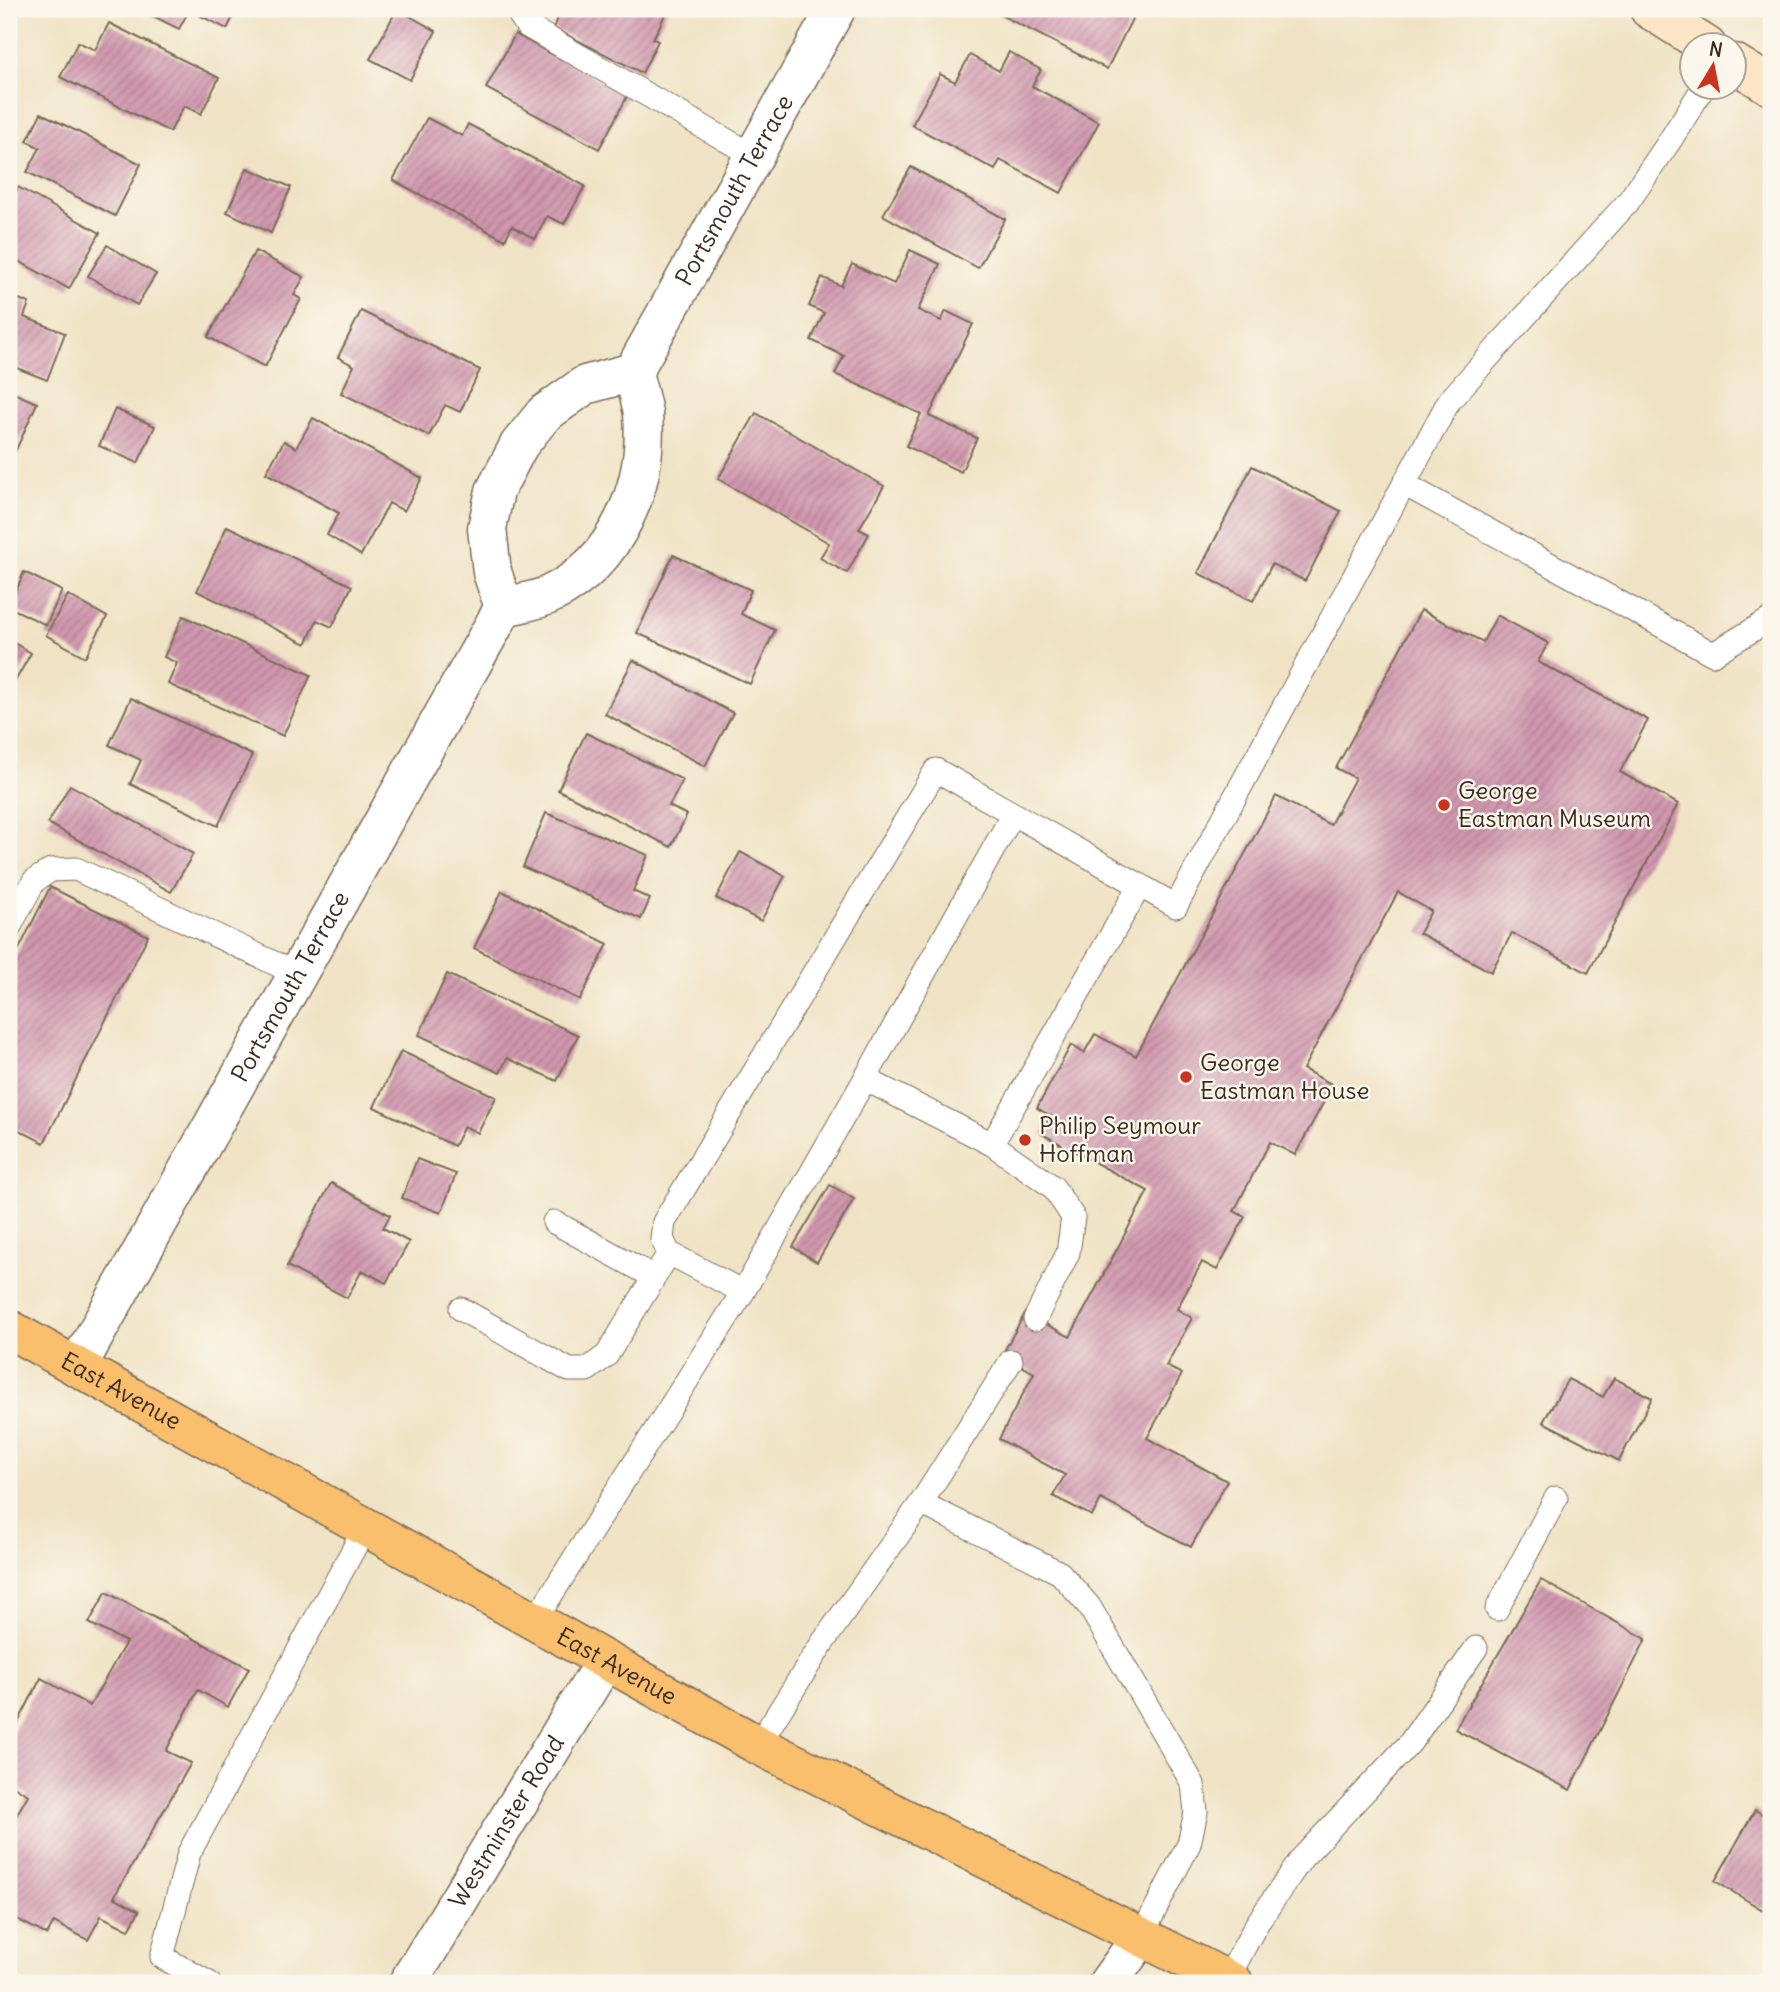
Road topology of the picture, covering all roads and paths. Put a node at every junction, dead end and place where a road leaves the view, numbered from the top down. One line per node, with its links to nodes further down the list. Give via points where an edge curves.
1 (516, 9): 8 (lane, via 527,26)
2 (836, 9): 8 (street, Portsmouth Terrace)
3 (1649, 9): 4 (main road)
4 (1685, 32)
5 (1748, 72): 6 (main road)
6 (1771, 86)
7 (1694, 102): 10 (lane, via 1628,202 1448,401)
8 (754, 156): 9 (street, Portsmouth Terrace)
9 (633, 372): 11 (street, via 643,413 643,457 631,503 614,541 582,575 549,596); 11 (street, via 585,385 544,414 519,445 495,491 486,528 492,572)
10 (1404, 484): 12 (lane, via 1713,654); 14 (lane, via 1176,905)
11 (504, 607): 16 (street, Portsmouth Terrace)
12 (1771, 619)
13 (1013, 814): 14 (lane); 17 (lane); 20 (lane, via 936,770 664,1222 662,1239)
14 (1140, 885): 18 (lane)
15 (9, 928): 16 (lane, via 34,881 51,870 76,869)
16 (297, 974): 27 (street, Portsmouth Terrace)
17 (865, 1079): 18 (lane); 22 (lane)
18 (992, 1144): 24 (lane, via 1053,1187 1073,1217 1068,1254)
19 (554, 1222): 21 (lane)
20 (669, 1253): 21 (lane); 22 (lane)
21 (654, 1277): 23 (lane, via 607,1355 587,1370 569,1370)
22 (743, 1292): 32 (lane)
23 (461, 1309)
24 (1035, 1319)
25 (9, 1329): 27 (main road, East Avenue)
26 (1011, 1361): 29 (lane)
27 (77, 1367): 30 (main road, East Avenue)
28 (1556, 1499): 31 (lane)
29 (921, 1503): 35 (lane, via 823,1642); 36 (lane, via 1060,1573 1088,1606 1193,1784 1196,1812 1189,1844)
30 (365, 1528): 32 (main road, East Avenue); 38 (lane, via 188,1853 162,1957)
31 (1497, 1609)
32 (534, 1622): 34 (main road, East Avenue)
33 (1476, 1648): 37 (lane, via 1410,1743 1302,1858 1256,1925)
34 (606, 1661): 35 (main road, East Avenue); 39 (street, Westminster Road)
35 (758, 1745): 36 (main road, East Avenue)
36 (1141, 1937): 37 (main road, East Avenue); 40 (street)
37 (1231, 1981)
38 (209, 1983)
39 (408, 1983)
40 (1108, 1983)

